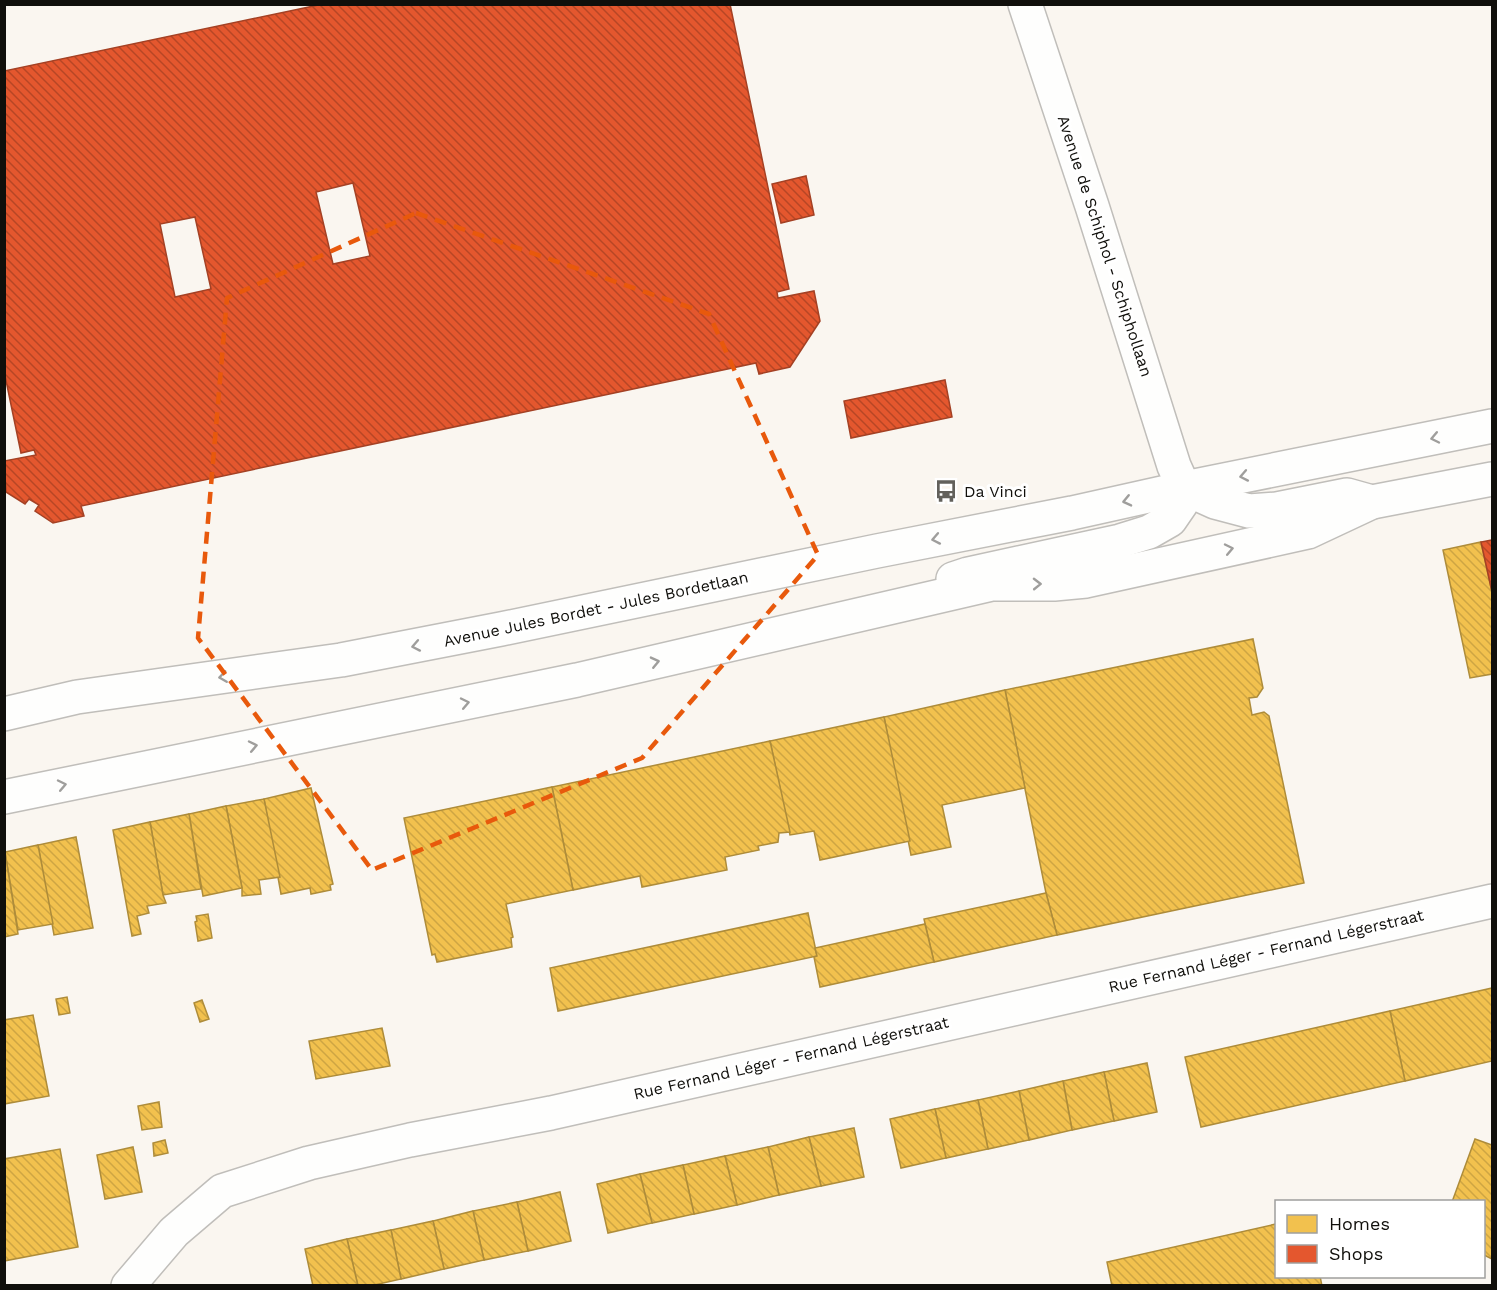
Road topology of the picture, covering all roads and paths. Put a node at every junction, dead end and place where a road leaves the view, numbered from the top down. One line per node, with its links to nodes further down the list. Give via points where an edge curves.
1 (1026, 4): 4 (main road, Avenue de Schiphol - Schiphollaan)
2 (1492, 426): 4 (main road, Avenue Jules Bordet - Jules Bordetlaan, one-way to 4)
3 (1492, 479): 5 (main road)
4 (1184, 488): 5 (main road, via 1249,511 1347,495); 6 (main road, via 1181,504 1170,520 1149,532 968,574 923,588); 7 (main road, Avenue Jules Bordet - Jules Bordetlaan, one-way to 7, via 341,660 77,697)
5 (1372, 502): 6 (main road, one-way to 5, via 992,584 1086,581 1308,532)
6 (897, 607): 8 (main road, one-way to 6, via 577,680)
7 (4, 714)
8 (4, 797)
9 (1492, 901): 10 (main road, Rue Fernand Léger - Fernand Légerstraat, via 551,1113 309,1163 222,1191 174,1232)
10 (129, 1286)

